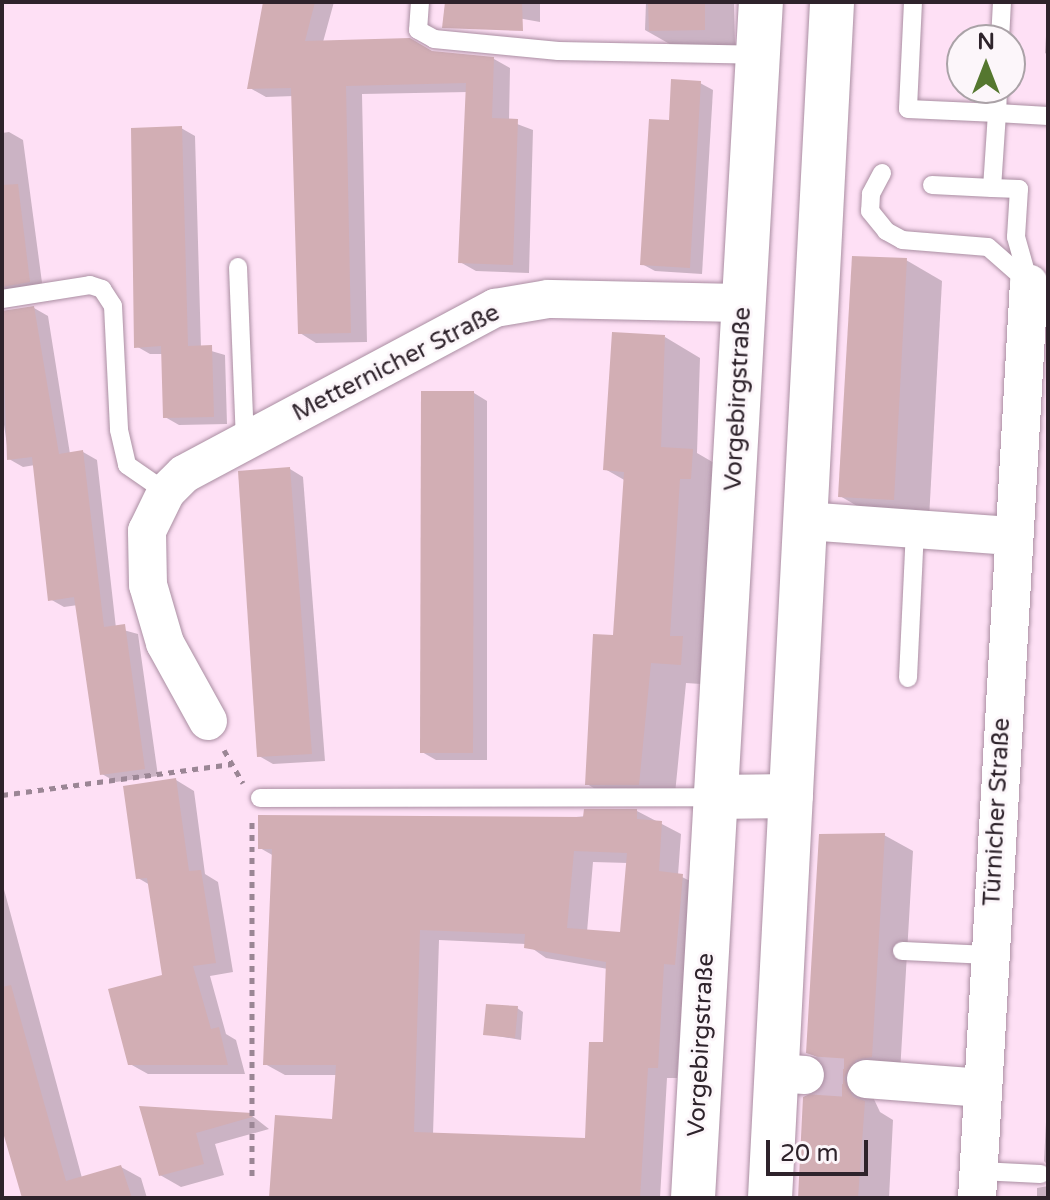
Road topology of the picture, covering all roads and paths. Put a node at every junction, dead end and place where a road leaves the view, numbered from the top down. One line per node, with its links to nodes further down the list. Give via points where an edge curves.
1 (420, 2): 7 (lane, via 418,30 434,39 558,51)
2 (761, 2): 7 (street, Vorgebirgstraße)
3 (832, 2): 20 (street)
4 (913, 2): 9 (lane, via 908,109)
5 (1002, 2): 6 (lane)
6 (1001, 24)
7 (758, 55): 17 (street, Vorgebirgstraße)
8 (997, 104): 9 (lane)
9 (997, 113): 10 (lane); 13 (lane)
10 (1048, 116)
11 (882, 173): 15 (lane, via 871,194 870,211 886,231 902,240 988,247)
12 (932, 185): 13 (lane)
13 (992, 188): 15 (lane, via 1019,189 1016,237)
14 (238, 267): 18 (lane)
15 (1029, 283): 22 (street, Türnicher Straße)
16 (2, 299): 19 (lane, via 90,285 102,289 113,306 119,430 127,465)
17 (744, 303): 18 (street, Metternicher Straße, via 548,299 495,308); 28 (street, Vorgebirgstraße)
18 (245, 441): 19 (street, Metternicher Straße, via 184,474)
19 (166, 492): 24 (street, Metternicher Straße, via 147,531 148,585 165,643)
20 (806, 521): 21 (street); 27 (street)
21 (915, 529): 22 (street); 23 (lane)
22 (1012, 536): 31 (street, Türnicher Straße)
23 (908, 678)
24 (208, 721): 25 (path)
25 (232, 764): 26 (path); 29 (path)
26 (2, 795)
27 (791, 796): 28 (street); 38 (street, via 790,1074)
28 (715, 797): 29 (lane); 37 (street, Vorgebirgstraße)
29 (256, 798): 35 (path)
30 (902, 951): 31 (lane)
31 (990, 955): 33 (street, Türnicher Straße)
32 (866, 1079): 33 (street)
33 (983, 1088): 36 (street, Türnicher Straße)
34 (1041, 1174): 36 (lane)
35 (252, 1178)
36 (978, 1184)
37 (693, 1198)
38 (770, 1198)

